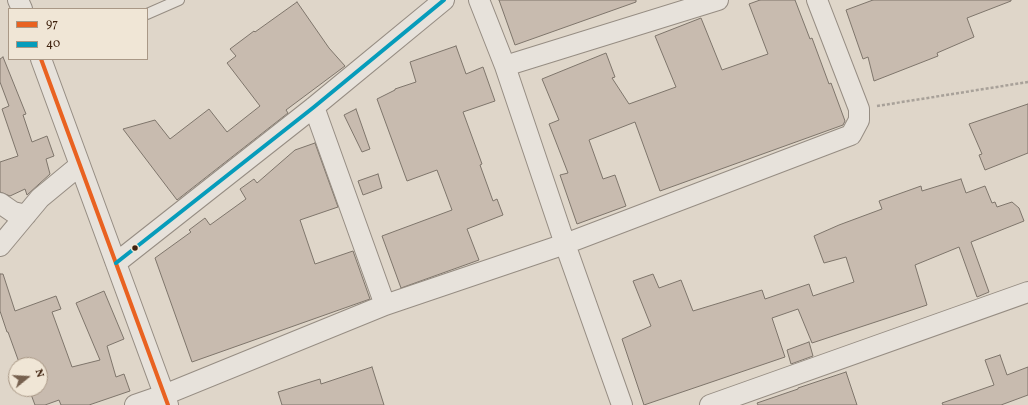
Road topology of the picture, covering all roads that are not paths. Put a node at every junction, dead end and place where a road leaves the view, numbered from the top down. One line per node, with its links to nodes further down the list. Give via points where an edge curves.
1 (179, 0): 6 (lane)
2 (444, 0): 9 (street)
3 (479, 0): 8 (street)
4 (718, 0): 8 (street)
5 (817, 0): 13 (street, via 859,109 859,120 851,135)
6 (148, 14)
7 (41, 60): 10 (street)
8 (505, 66): 13 (street)
9 (314, 107): 15 (street); 17 (street)
10 (80, 165): 12 (street, via 40,198); 15 (street)
11 (0, 203): 12 (street, via 12,212)
12 (26, 215): 14 (street)
13 (565, 244): 17 (street); 20 (street)
14 (0, 246)
15 (116, 263): 18 (street)
16 (1028, 292): 21 (street)
17 (385, 305): 18 (street)
18 (166, 400): 19 (street)
19 (135, 405)
20 (622, 405)
21 (710, 405)

